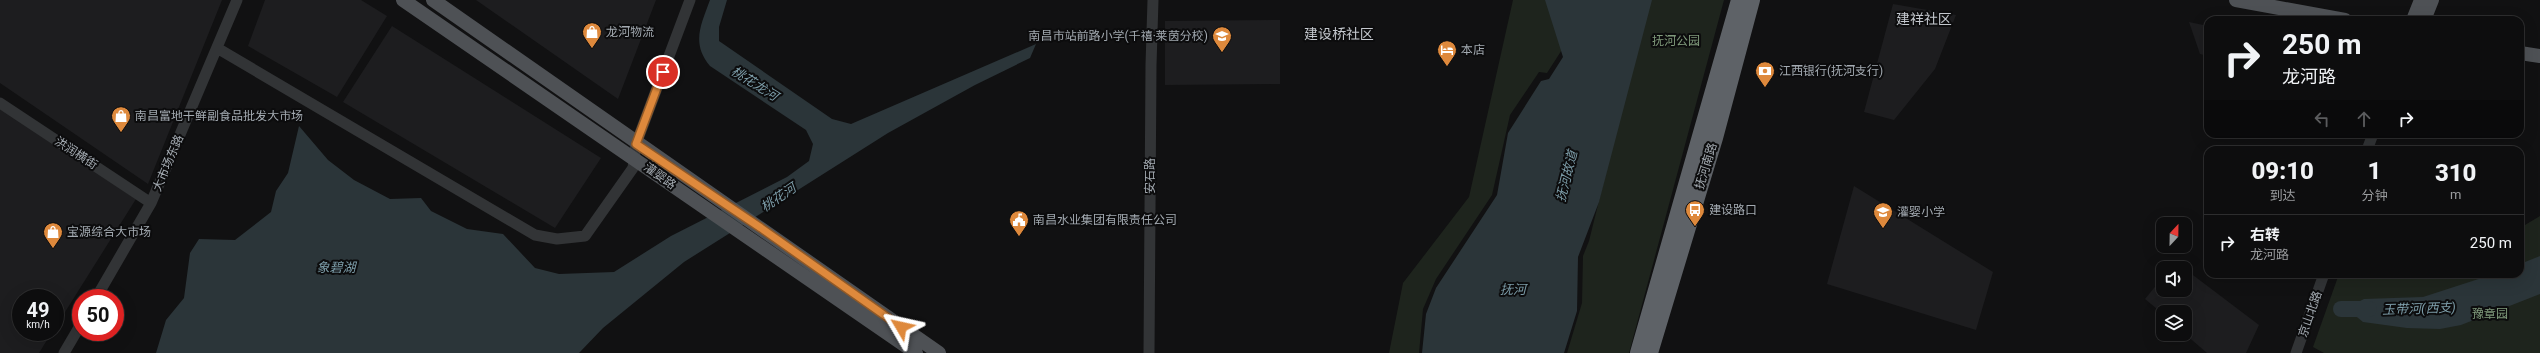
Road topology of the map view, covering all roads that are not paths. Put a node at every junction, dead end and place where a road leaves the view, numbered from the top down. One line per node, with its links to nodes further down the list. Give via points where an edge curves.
1 (237, 0): 14 (street, 大市场东路)
2 (403, 0): 19 (main road, 灌婴路)
3 (433, 0): 18 (main road, 灌婴路)
4 (690, 0): 18 (street)
5 (1153, 0): 27 (street, 安石路)
6 (1739, 0): 28 (highway, 抚河南路)
7 (1752, 0): 29 (highway, 抚河南路, via 1715,138)
8 (2236, 0): 11 (main road)
9 (2421, 0): 12 (main road)
10 (2432, 0): 13 (main road)
11 (2323, 16)
12 (2415, 16)
13 (2426, 16)
14 (217, 48): 19 (street, via 535,236 557,239 585,236 633,168); 20 (street, 大市场东路)
15 (2524, 54): 16 (main road)
16 (2540, 56)
17 (0, 103): 20 (street, 洪润横街)
18 (636, 144): 19 (street); 26 (main road, 灌婴路)
19 (633, 158): 25 (main road, 灌婴路)
20 (151, 203): 22 (street, 大市场东路)
21 (2323, 278): 30 (street, 京山北路)
22 (101, 289)
23 (72, 339): 24 (street)
24 (64, 353)
25 (916, 353)
26 (939, 353)
27 (1148, 353)
28 (1638, 353)
29 (1650, 353)
30 (2296, 353)

